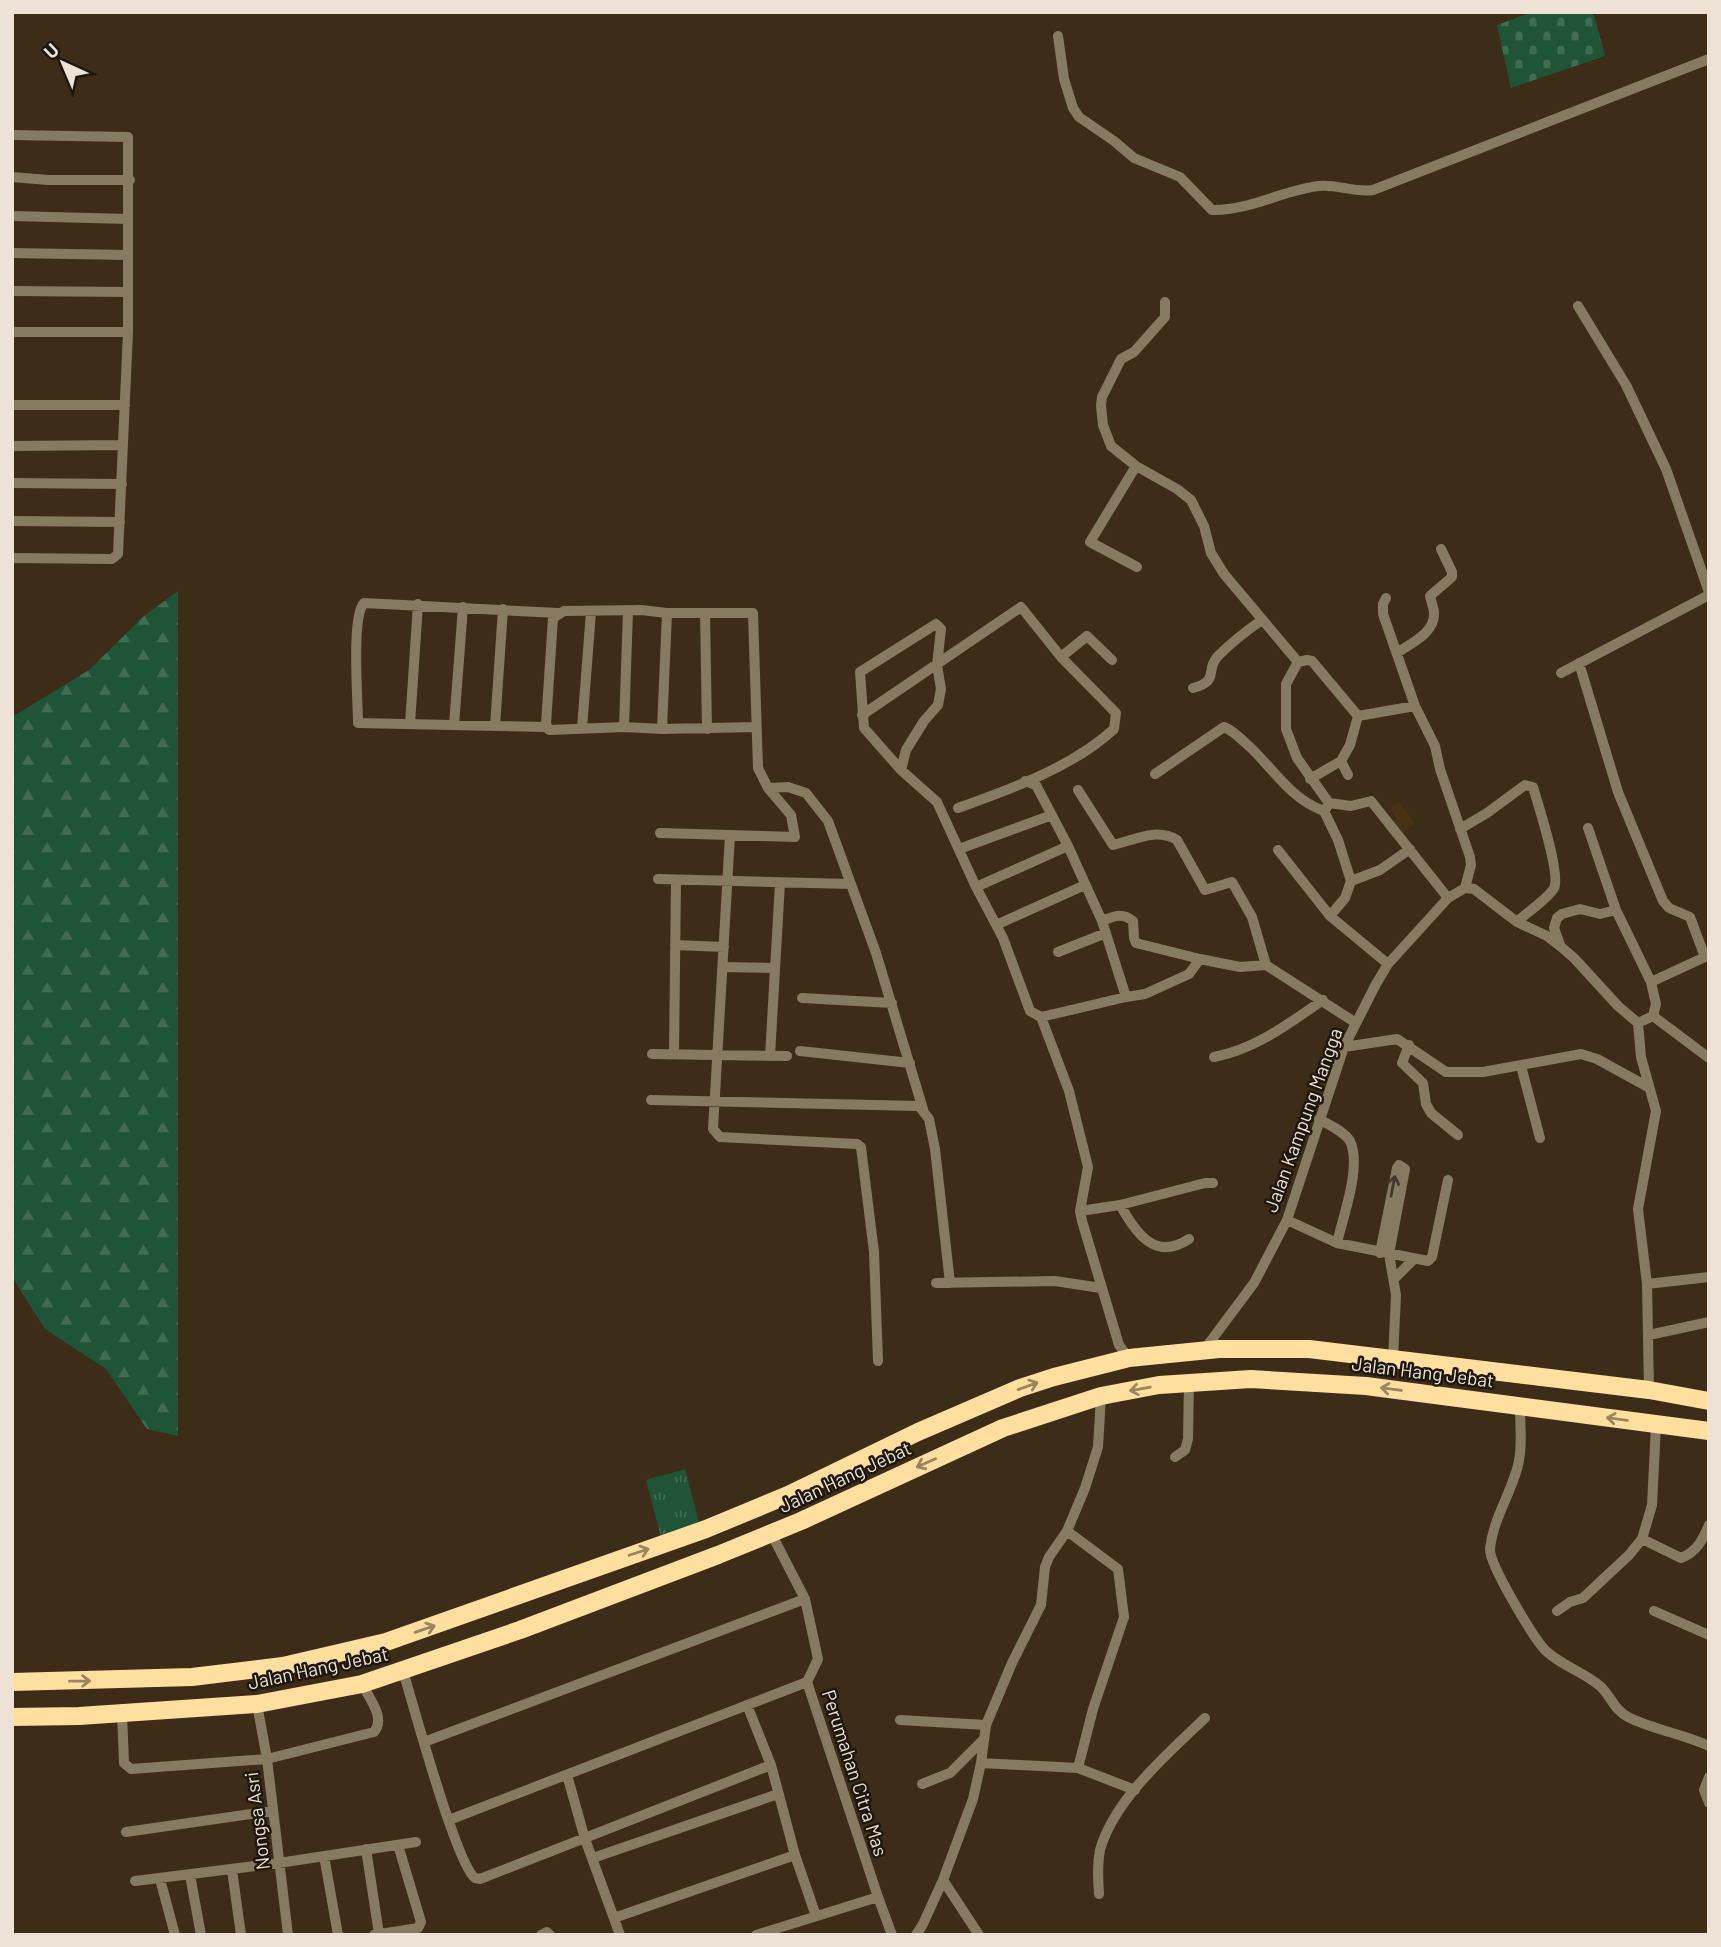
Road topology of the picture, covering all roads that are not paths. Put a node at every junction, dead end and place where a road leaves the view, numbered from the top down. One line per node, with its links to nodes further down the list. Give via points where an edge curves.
1 (1058, 36): 2 (street, via 1065,79 1079,117 1134,159 1180,177 1212,210 1232,211 1317,186 1374,190)
2 (1709, 59)
3 (12, 135): 5 (street, via 128,137)
4 (12, 177): 5 (street)
5 (130, 180): 7 (street)
6 (12, 216): 7 (street)
7 (128, 219): 9 (street)
8 (12, 253): 9 (street)
9 (128, 255): 11 (street)
10 (12, 290): 11 (street)
11 (128, 292): 14 (street)
12 (1165, 302): 20 (street, via 1165,317 1134,352 1121,359 1102,397 1103,425 1111,446)
13 (1578, 306): 28 (street, via 1626,385 1666,469)
14 (128, 331): 15 (street); 17 (street)
15 (12, 332)
16 (12, 405): 17 (street)
17 (125, 405): 18 (street)
18 (123, 445): 19 (street); 22 (street)
19 (12, 446)
20 (1136, 466): 27 (street, via 1090,542); 38 (street, via 1191,500 1213,557)
21 (12, 483): 22 (street)
22 (122, 484): 24 (street)
23 (12, 521): 24 (street)
24 (120, 522): 26 (street, via 116,558)
25 (1441, 549): 39 (street, via 1452,577 1430,596 1433,623)
26 (12, 558)
27 (1137, 567)
28 (1709, 594): 43 (street)
29 (1386, 598): 39 (street, via 1382,610)
30 (418, 604): 31 (street); 50 (street); 50 (street, via 364,603 356,636 358,723)
31 (463, 607): 32 (street); 51 (street)
32 (503, 609): 34 (street); 52 (street)
33 (628, 611): 35 (street); 36 (street); 54 (street)
34 (558, 612): 35 (street); 53 (street, via 553,618)
35 (590, 612): 56 (street)
36 (667, 613): 37 (street); 57 (street)
37 (705, 613): 55 (street, via 753,614); 58 (street)
38 (1262, 620): 42 (street); 46 (street, via 1215,659 1211,679)
39 (1397, 653): 47 (street)
40 (1062, 657): 41 (street, via 1087,636); 44 (street, via 1019,607); 64 (street, via 1116,713 1114,729 1065,764)
41 (1112, 660)
42 (1298, 662): 49 (street, via 1312,662); 63 (street, via 1286,684 1286,729)
43 (1579, 663): 45 (street); 98 (street, via 1618,792 1663,901 1690,916)
44 (937, 664): 48 (street); 48 (street, via 941,629 936,624 860,672); 60 (street, via 938,705 906,750)
45 (1560, 673)
46 (1193, 688)
47 (1416, 706): 49 (street); 71 (street, via 1435,746)
48 (862, 715): 60 (street, via 864,728)
49 (1358, 716): 59 (street)
50 (410, 724): 51 (street)
51 (454, 725): 52 (street)
52 (495, 726): 53 (street)
53 (546, 727): 56 (street)
54 (624, 727): 56 (street); 57 (street)
55 (756, 727): 58 (street); 65 (street, via 758,768)
56 (582, 728)
57 (662, 729): 58 (street)
58 (707, 729)
59 (1341, 761): 62 (street); 63 (street)
60 (901, 771): 75 (street, via 937,802)
61 (1155, 774): 68 (street, via 1224,727 1297,797 1309,805)
62 (1348, 775)
63 (1310, 779): 68 (street)
64 (1025, 781): 67 (street); 69 (street, via 1036,785)
65 (768, 788): 73 (street, via 791,815 795,836); 83 (street, via 788,787 806,793 828,821)
66 (1078, 790): 101 (street, via 1113,845 1146,835 1172,837 1205,890 1232,881 1252,917)
67 (958, 807)
68 (1327, 807): 76 (street, via 1371,801); 81 (street)
69 (1052, 815): 74 (street); 75 (street)
70 (1588, 828): 88 (street)
71 (1460, 829): 86 (street, via 1471,865); 91 (street, via 1525,785 1534,787 1554,862 1555,885)
72 (660, 833): 73 (street)
73 (730, 835): 80 (street)
74 (1068, 846): 84 (street); 85 (street)
75 (959, 849): 85 (street)
76 (1410, 849): 81 (street, via 1380,870); 87 (street)
77 (1278, 850): 89 (street)
78 (658, 878): 79 (street)
79 (676, 880): 80 (street); 94 (street)
80 (727, 881): 82 (street); 96 (street)
81 (1351, 881): 89 (street, via 1345,898)
82 (780, 883): 83 (street); 103 (street)
83 (851, 884): 108 (street)
84 (1086, 885): 90 (street); 92 (street)
85 (976, 887): 92 (street)
86 (1465, 888): 87 (street, Jalan Kampung Mangga); 91 (street, via 1474,889)
87 (1448, 898): 100 (street, Jalan Kampung Mangga)
88 (1616, 910): 95 (street, via 1600,914 1580,909 1562,914 1554,928); 104 (street)
89 (1330, 916): 100 (street)
90 (1102, 921): 93 (street); 99 (street, via 1127,916 1133,921 1136,943)
91 (1517, 922): 95 (street)
92 (996, 925): 110 (street, via 1027,1006)
93 (1106, 933): 97 (street); 105 (street)
94 (675, 945): 96 (street); 117 (street)
95 (1560, 946): 112 (street)
96 (724, 947): 102 (street)
97 (1058, 952)
98 (1707, 957): 104 (street)
99 (1200, 959): 101 (street, via 1240,967); 105 (street, via 1189,974)
100 (1388, 964): 111 (street, Jalan Kampung Mangga)
101 (1266, 965): 107 (street)
102 (723, 967): 103 (street); 118 (street)
103 (775, 968): 119 (street)
104 (1651, 982): 109 (street, via 1656,1003)
105 (1126, 997): 110 (street)
106 (802, 998): 108 (street)
107 (1323, 1000): 111 (street); 121 (street, via 1255,1045)
108 (892, 1003): 123 (street)
109 (1653, 1016): 112 (street); 122 (street)
110 (1041, 1017): 135 (street, via 1069,1091 1088,1167)
111 (1356, 1023): 114 (street, Jalan Kampung Mangga)
112 (1638, 1023): 125 (street)
113 (1409, 1045): 114 (street, via 1394,1039); 124 (street, via 1446,1072); 130 (street, via 1402,1063 1423,1083 1431,1113)
114 (1344, 1047): 129 (street, Jalan Kampung Mangga)
115 (800, 1051): 123 (street)
116 (652, 1054): 117 (street)
117 (674, 1054): 118 (street)
118 (719, 1055): 119 (street); 127 (street)
119 (770, 1056): 120 (street)
120 (787, 1056)
121 (1214, 1057)
122 (1709, 1058)
123 (910, 1063): 128 (street)
124 (1521, 1066): 125 (street, via 1586,1055); 131 (street)
125 (1648, 1087): 145 (street, via 1656,1111 1639,1209)
126 (651, 1100): 127 (street)
127 (714, 1101): 128 (street); 152 (street, via 713,1129 720,1137 835,1141 861,1147 874,1252)
128 (923, 1109): 144 (street, via 935,1149)
129 (1319, 1119): 136 (street, Jalan Kampung Mangga); 138 (street, via 1350,1143 1354,1171)
130 (1458, 1135)
131 (1539, 1138)
132 (1448, 1180): 140 (street, via 1432,1257)
133 (1213, 1183): 134 (street)
134 (1121, 1205): 135 (street); 137 (street, via 1143,1239 1167,1247)
135 (1080, 1211): 146 (street)
136 (1287, 1220): 138 (street); 149 (street, Jalan Kampung Mangga, via 1254,1283)
137 (1189, 1240)
138 (1337, 1243): 139 (street)
139 (1385, 1254): 139 (street, one-way to 139, via 1397,1168 1399,1165 1405,1169); 140 (street); 142 (street)
140 (1414, 1259): 142 (street)
141 (1709, 1277): 145 (street)
142 (1394, 1279): 151 (street)
143 (936, 1283): 144 (street)
144 (950, 1283): 146 (street, via 1055,1281)
145 (1647, 1284): 148 (street)
146 (1101, 1288): 150 (street, via 1119,1345)
147 (1709, 1322): 148 (street)
148 (1649, 1335): 154 (street)
149 (1203, 1350): 150 (highway); 151 (highway, via 1310,1349)
150 (1129, 1358): 156 (highway, one-way to 150, via 1054,1377)
151 (1393, 1359): 154 (highway)
152 (878, 1360)
153 (1189, 1382): 155 (highway, Jalan Hang Jebat, one-way to 155); 158 (highway, Jalan Hang Jebat, one-way to 153, via 1311,1382); 162 (street, via 1188,1439 1185,1450)
154 (1649, 1390): 157 (highway)
155 (1101, 1396): 160 (highway, Jalan Hang Jebat); 164 (street, via 1098,1447)
156 (992, 1401): 160 (highway); 172 (highway, one-way to 156, via 192,1678 283,1666 386,1642 706,1529)
157 (1709, 1401)
158 (1520, 1405): 159 (highway, Jalan Hang Jebat, one-way to 158); 184 (street, via 1521,1450 1510,1491 1496,1519 1490,1551 1494,1567 1547,1651 1597,1684 1628,1717)
159 (1656, 1424): 161 (highway, Jalan Hang Jebat); 166 (street, via 1652,1505)
160 (1003, 1428): 165 (highway, Jalan Hang Jebat, one-way to 165)
161 (1709, 1431)
162 (1175, 1457)
163 (1709, 1525): 166 (street, via 1703,1540 1681,1558)
164 (1067, 1531): 181 (street, via 1049,1557 1041,1605); 188 (street, via 1116,1567 1125,1612)
165 (771, 1533): 167 (street); 171 (highway, Jalan Hang Jebat)
166 (1642, 1539): 168 (street, via 1583,1598)
167 (805, 1599): 173 (street, via 818,1659); 183 (street)
168 (1558, 1611)
169 (1654, 1611): 170 (street)
170 (1709, 1635)
171 (403, 1671): 174 (highway, Jalan Hang Jebat); 183 (street)
172 (12, 1682)
173 (807, 1682): 176 (street, Perumahan Citra Mas); 212 (street, Perumahan Citra Mas)
174 (362, 1684): 175 (highway, Jalan Hang Jebat); 185 (street, via 379,1717 374,1732)
175 (257, 1704): 177 (highway, Jalan Hang Jebat); 185 (street, Nongsa Asri)
176 (747, 1705): 187 (street); 189 (street, Perumahan Citra Mas)
177 (122, 1714): 178 (highway, Jalan Hang Jebat); 185 (street, via 124,1763 131,1769)
178 (12, 1717)
179 (1205, 1718): 192 (street)
180 (900, 1720): 181 (street)
181 (986, 1725): 182 (street)
182 (984, 1738): 186 (street); 191 (street, via 950,1773)
183 (424, 1742): 196 (street)
184 (1709, 1745)
185 (267, 1759): 195 (street, Nongsa Asri)
186 (981, 1763): 188 (street); 209 (street, via 973,1799)
187 (771, 1765): 193 (street); 198 (street)
188 (1078, 1768): 192 (street)
189 (567, 1775): 196 (street, Perumahan Citra Mas); 198 (street)
190 (1709, 1777): 194 (street, via 1704,1790)
191 (922, 1784)
192 (1135, 1790): 211 (street, via 1110,1825 1101,1850)
193 (778, 1794): 202 (street); 204 (street)
194 (1709, 1803)
195 (272, 1811): 197 (street); 205 (street, Nongsa Asri)
196 (449, 1819): 198 (street, via 467,1870 480,1879)
197 (126, 1832)
198 (585, 1839): 204 (street)
199 (416, 1842): 200 (street)
200 (398, 1844): 201 (street); 215 (street, via 421,1922 418,1928)
201 (366, 1849): 203 (street); 215 (street)
202 (795, 1855): 213 (street); 214 (street)
203 (324, 1856): 205 (street); 221 (street)
204 (593, 1858): 214 (street)
205 (279, 1864): 206 (street); 220 (street, Nongsa Asri)
206 (232, 1870): 207 (street); 219 (street)
207 (190, 1875): 208 (street); 218 (street)
208 (160, 1879): 210 (street); 217 (street)
209 (943, 1880): 226 (street); 227 (street)
210 (135, 1881)
211 (1099, 1894)
212 (877, 1897): 213 (street); 225 (street, Perumahan Citra Mas)
213 (816, 1916): 216 (street)
214 (614, 1917): 224 (street)
215 (377, 1934)
216 (760, 1934)
217 (175, 1935)
218 (201, 1935)
219 (241, 1935)
220 (288, 1935)
221 (338, 1935)
222 (541, 1935): 223 (street)
223 (550, 1935)
224 (620, 1935)
225 (892, 1935)
226 (916, 1935)
227 (979, 1935)

